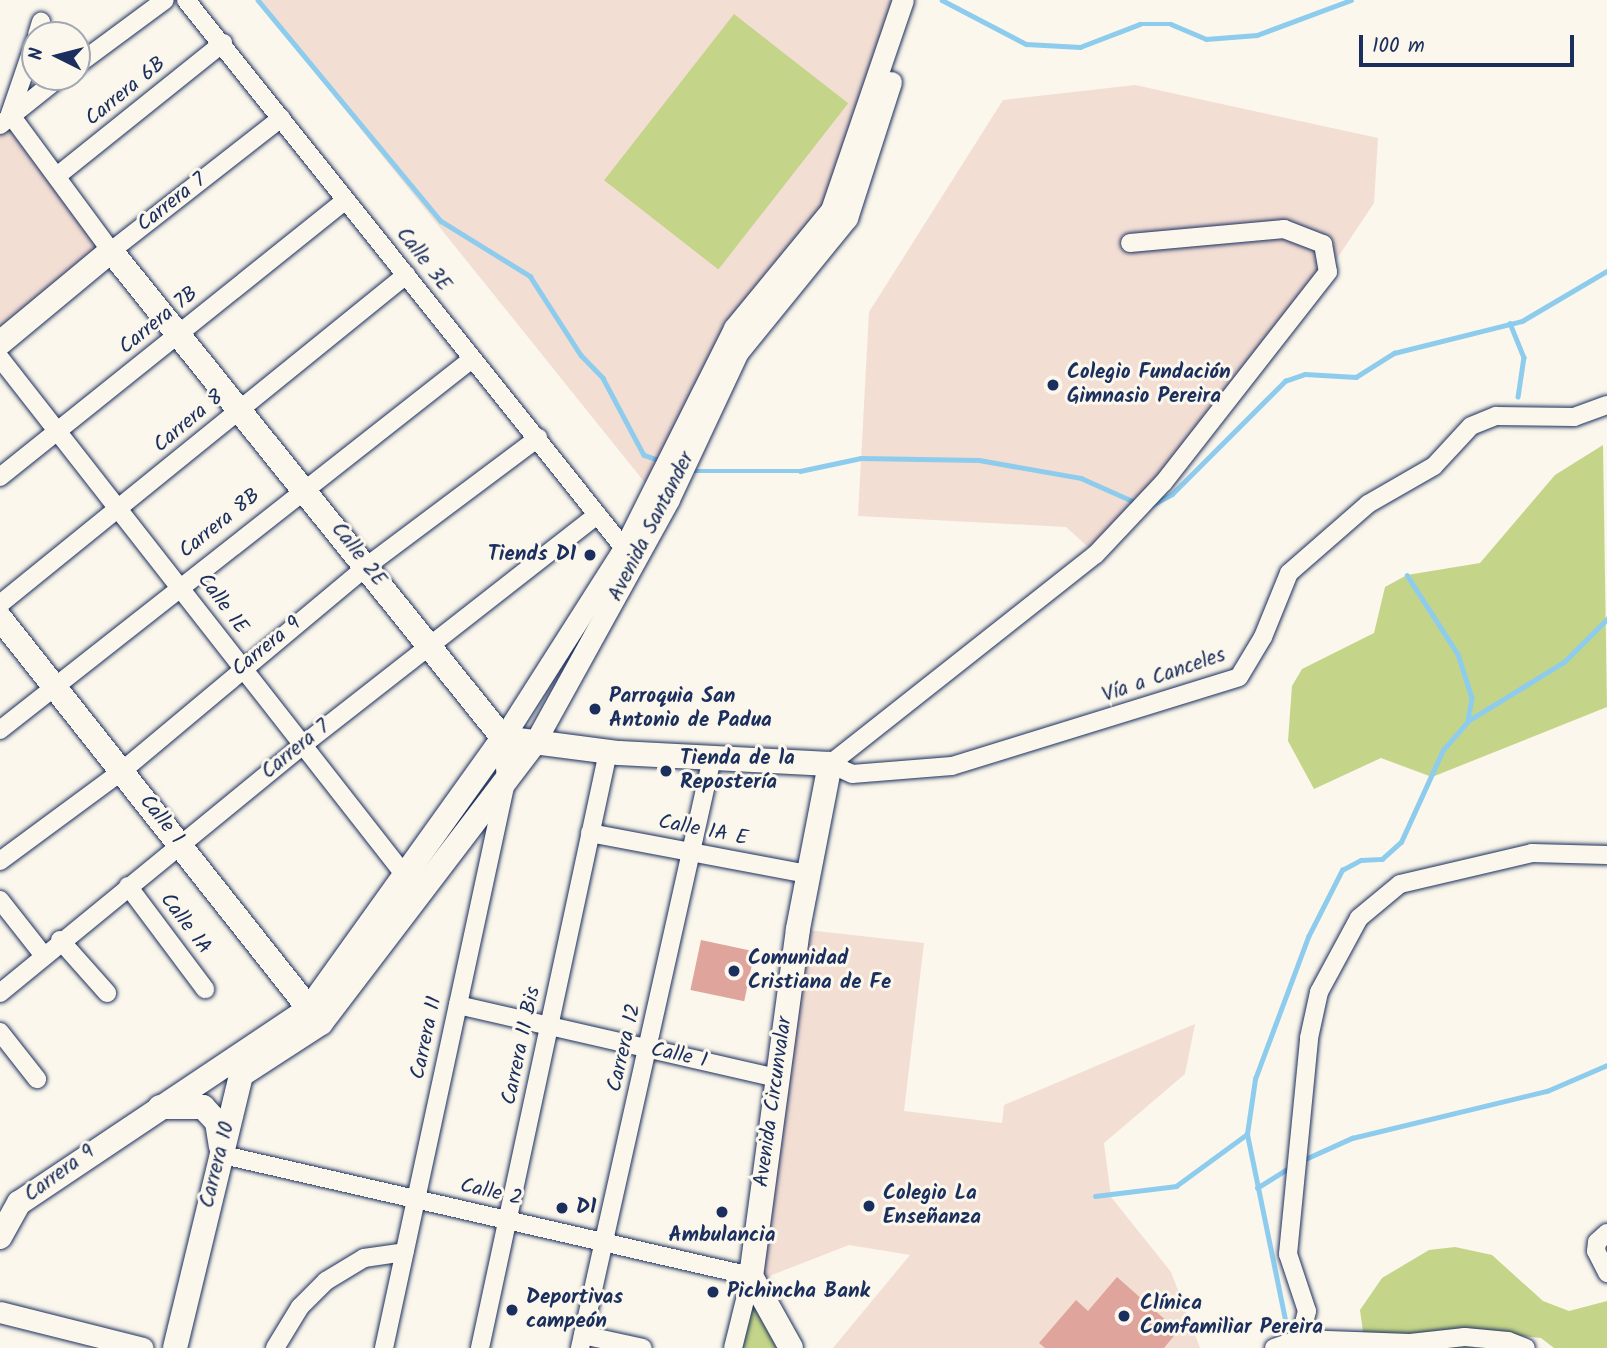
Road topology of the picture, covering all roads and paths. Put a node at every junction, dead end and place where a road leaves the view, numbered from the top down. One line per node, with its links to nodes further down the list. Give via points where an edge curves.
1 (165, 0): 6 (street)
2 (186, 0): 5 (street, Calle 3E)
3 (903, 0): 28 (street, Avenida Santander, via 842,189 721,349)
4 (916, 0): 38 (street, Avenida Santander, via 848,218 738,352 669,499)
5 (223, 43): 9 (street, Calle 3E); 11 (street, Carrera 6B)
6 (91, 55)
7 (21, 78): 10 (street)
8 (42, 91): 10 (street)
9 (281, 118): 12 (street, Calle 3E); 14 (street, Carrera 7)
10 (5, 120): 11 (street, Calle 2E)
11 (57, 176): 14 (street, Calle 2E)
12 (346, 200): 15 (street, Calle 3E); 16 (street, Carrera 7B)
13 (1130, 243): 42 (street, via 1284,229 1324,244 1328,272 1163,483 1096,554)
14 (111, 251): 16 (main road, Calle 2E); 17 (main road, Carrera 7)
15 (406, 275): 19 (street, Calle 3E); 21 (street, Carrera 8)
16 (180, 333): 21 (main road, Calle 2E); 22 (street, Carrera 7B)
17 (0, 343)
18 (0, 358): 22 (street, Calle 1E)
19 (472, 359): 23 (street, Calle 3E); 25 (street, Carrera 8B)
20 (1607, 405): 42 (street, Vía a Canceles, via 1574,417 1496,416 1471,426 1434,466 1368,504 1289,573 1252,659 1239,677 952,766 852,774)
21 (241, 409): 25 (main road, Calle 2E); 26 (street, Carrera 8)
22 (57, 431): 24 (street, Carrera 7B); 26 (street, Calle 1E)
23 (538, 438): 27 (street, Calle 3E); 29 (street, Carrera 9)
24 (0, 477)
25 (304, 486): 29 (main road, Calle 2E); 30 (street, Carrera 8B)
26 (116, 512): 30 (street, Calle 1E); 31 (street, Carrera 8)
27 (597, 515): 28 (street, Calle 3E); 33 (street, Carrera 7)
28 (624, 548): 37 (street, Avenida Santander)
29 (368, 566): 33 (main road, Calle 2E); 34 (street, Carrera 9)
30 (180, 585): 34 (street, Calle 1E); 35 (street, Carrera 8B)
31 (0, 604)
32 (0, 618): 35 (main road, Calle 1)
33 (428, 645): 37 (main road, Calle 2E); 39 (street, Carrera 7)
34 (242, 667): 39 (street, Calle 1E); 43 (street, Carrera 9)
35 (54, 687): 36 (street, Carrera 8B); 43 (main road, Calle 1)
36 (0, 730)
37 (503, 738): 38 (main road); 44 (street, Carrera 11); 51 (main road, Avenida Santander)
38 (535, 742): 40 (main road); 44 (main road, Avenida Santander)
39 (304, 744): 46 (street, Carrera 7); 51 (street, Calle 1E)
40 (608, 752): 41 (main road); 45 (street, Carrera 11 Bis)
41 (712, 758): 42 (main road); 47 (street, Carrera 12)
42 (830, 764): 50 (main road, Avenida Circunvalar)
43 (122, 771): 46 (main road, Calle 1); 49 (street, Carrera 9)
44 (506, 782): 59 (street, Carrera 11); 60 (main road, Avenida Santander)
45 (590, 834): 47 (street, Calle 1A E); 61 (street, Carrera 11 Bis)
46 (181, 844): 52 (street, Carrera 7); 60 (main road, Calle 1)
47 (693, 852): 50 (street, Calle 1A E); 63 (street, Carrera 12)
48 (1607, 855): 77 (street, via 1532,853 1400,884 1359,918 1319,992 1309,1038 1288,1254 1307,1311)
49 (0, 861)
50 (807, 874): 64 (main road, Avenida Circunvalar)
51 (407, 878): 60 (main road, Avenida Santander)
52 (128, 886): 54 (street, Carrera 7); 56 (street, Calle 1A)
53 (0, 900): 55 (street)
54 (60, 940): 55 (street, Carrera 7); 58 (street)
55 (44, 956): 57 (street, Carrera 7)
56 (205, 989)
57 (0, 993)
58 (107, 993)
59 (458, 1005): 61 (street, Calle 1); 68 (street, Carrera 11)
60 (315, 1016): 66 (main road, Carrera 9); 67 (main road, Carrera 10, via 242,1075)
61 (549, 1026): 63 (street, Calle 1); 69 (street, Carrera 11 Bis)
62 (0, 1032): 65 (street)
63 (647, 1050): 64 (street, Calle 1); 72 (street, Carrera 12)
64 (777, 1078): 75 (main road, Avenida Circunvalar)
65 (37, 1079)
66 (154, 1110): 67 (main road, via 178,1103 203,1107 221,1133); 71 (main road, Carrera 9, via 19,1203)
67 (219, 1154): 68 (street, Calle 2); 80 (main road, Carrera 10)
68 (416, 1199): 69 (street, Calle 2); 73 (street, Carrera 11)
69 (509, 1220): 72 (street, Calle 2); 83 (street, Carrera 11 Bis)
70 (1607, 1233): 74 (street, via 1597,1242 1596,1251)
71 (0, 1237)
72 (605, 1244): 75 (street, Calle 2); 78 (street, Carrera 12)
73 (405, 1252): 81 (street, via 364,1258 326,1281 300,1307); 82 (street, Carrera 11)
74 (1607, 1273)
75 (752, 1279): 85 (street); 86 (main road)
76 (0, 1312): 79 (street)
77 (1300, 1339): 87 (street); 88 (street, via 1410,1343 1465,1337)
78 (582, 1341): 84 (street)
79 (143, 1348)
80 (175, 1348)
81 (275, 1348)
82 (384, 1348)
83 (480, 1348)
84 (643, 1348)
85 (733, 1348)
86 (791, 1348)
87 (1274, 1348)
88 (1526, 1348)

